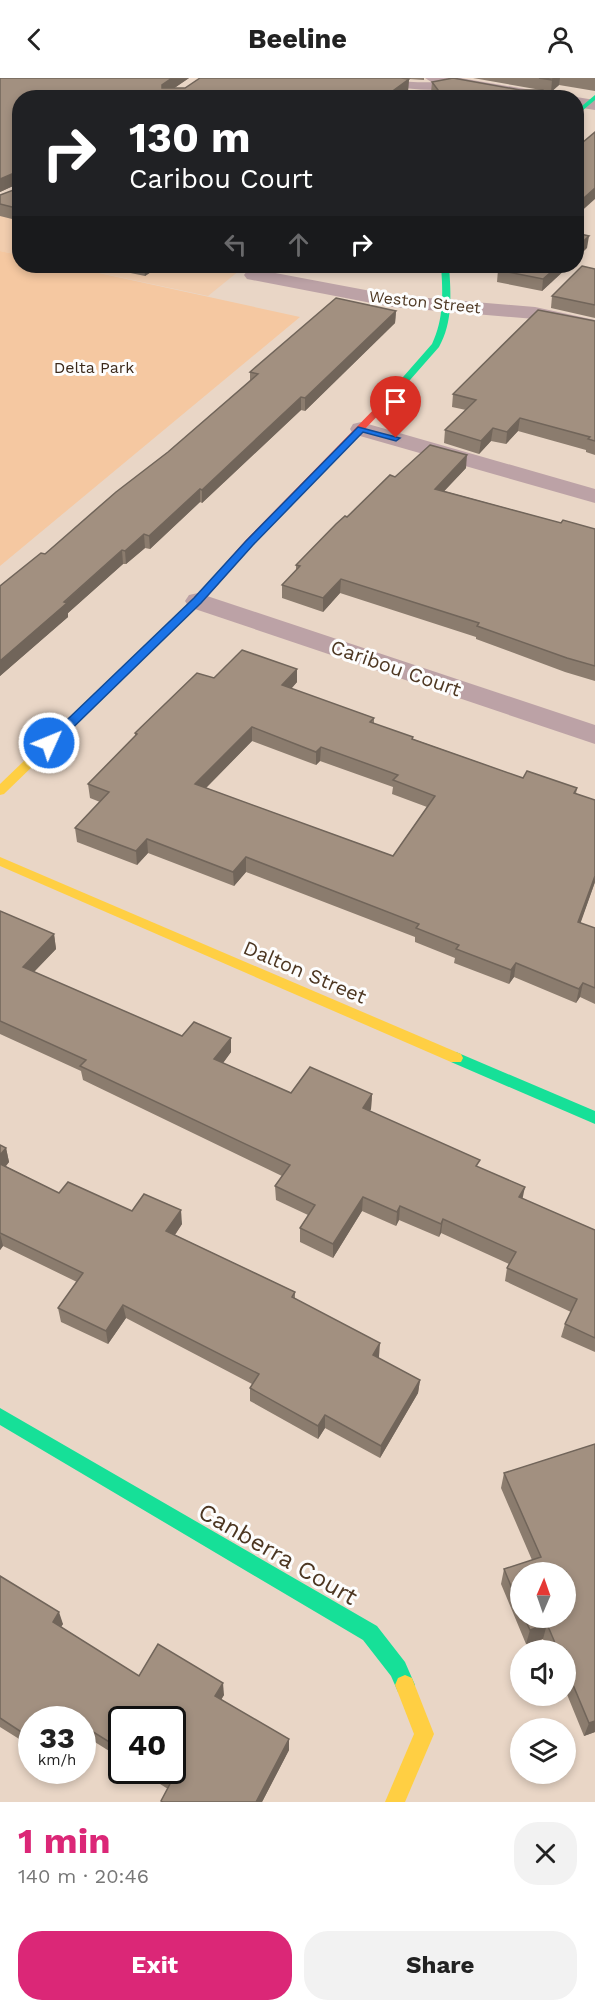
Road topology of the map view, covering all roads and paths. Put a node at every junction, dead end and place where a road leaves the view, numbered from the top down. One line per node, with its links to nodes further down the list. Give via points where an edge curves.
1 (364, 78): 3 (lane, via 415,87 443,87)
2 (432, 78): 3 (street)
3 (456, 82): 4 (street)
4 (502, 90)
5 (446, 273): 7 (street)
6 (254, 275): 7 (street, Weston Street, via 392,301)
7 (448, 306): 8 (street, Weston Street, via 535,313); 9 (street, via 436,345)
8 (595, 326)
9 (361, 429): 10 (street); 11 (street)
10 (595, 496)
11 (198, 601): 12 (street, Caribou Court); 13 (street)
12 (595, 735)
13 (0, 791)
14 (0, 861): 15 (street, Dalton Street)
15 (595, 1118)
16 (0, 1416): 17 (street, Canberra Court, via 370,1633 398,1669 424,1734)
17 (395, 1802)

